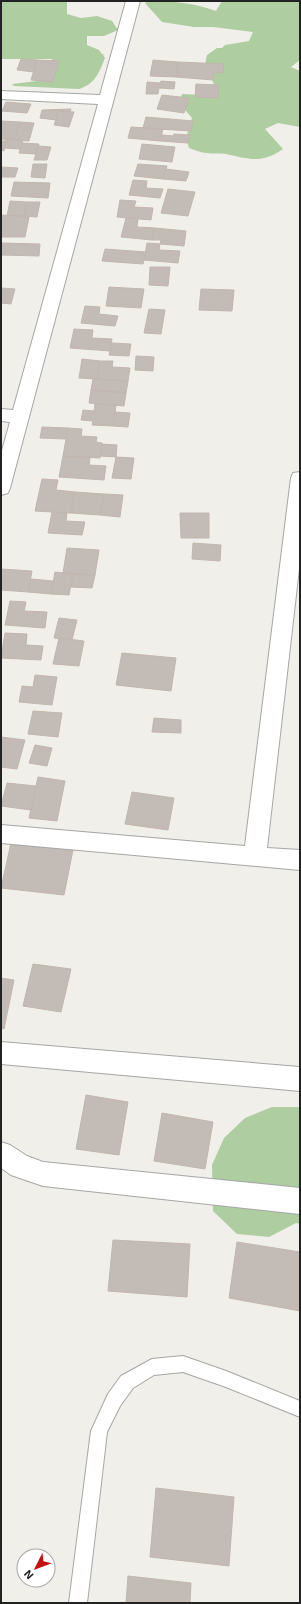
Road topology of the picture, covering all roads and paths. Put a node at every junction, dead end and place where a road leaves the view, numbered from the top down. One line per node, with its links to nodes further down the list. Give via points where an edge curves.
1 (133, 1): 3 (street)
2 (1, 95): 3 (street)
3 (106, 100): 5 (street)
4 (1, 415): 5 (street)
5 (20, 416): 7 (street)
6 (300, 478): 8 (street)
7 (1, 488)
8 (293, 602): 10 (street)
9 (1, 834): 10 (street)
10 (255, 856): 11 (street)
11 (300, 860)
12 (1, 1053): 13 (street)
13 (300, 1079)
14 (1, 1154): 15 (street, via 20,1166 43,1174)
15 (300, 1201)
16 (300, 1409): 17 (lane, via 183,1364 152,1367 127,1382 114,1400 99,1431)
17 (78, 1603)

